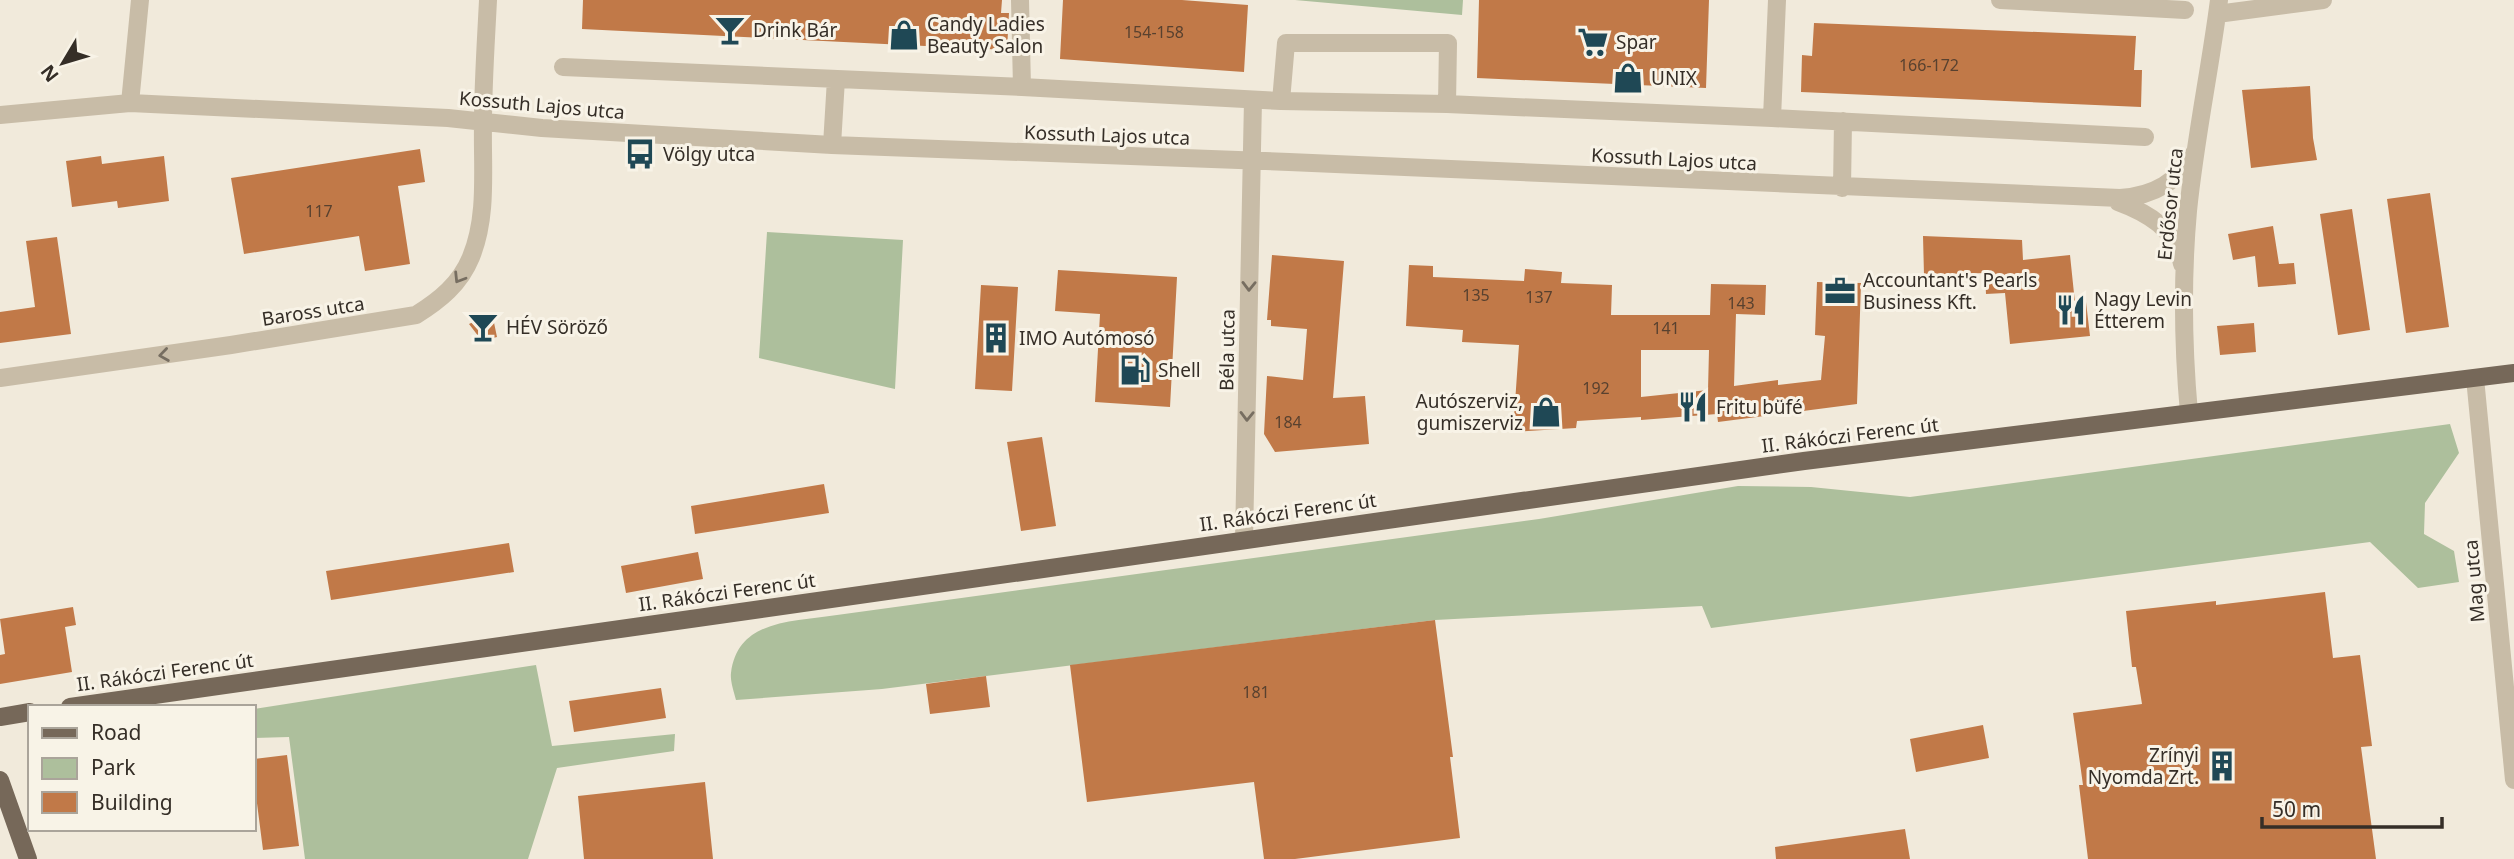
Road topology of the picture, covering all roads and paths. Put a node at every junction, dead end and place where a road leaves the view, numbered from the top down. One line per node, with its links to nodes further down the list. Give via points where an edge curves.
1 (140, 0): 14 (street)
2 (488, 0): 19 (street)
3 (1020, 0): 11 (street)
4 (1777, 0): 17 (street)
5 (2000, 0): 8 (street)
6 (2323, 0): 7 (street)
7 (2218, 7): 22 (street, Erdősor utca)
8 (2185, 10)
9 (563, 67): 10 (street, Kossuth Lajos utca)
10 (836, 79): 11 (street, Kossuth Lajos utca); 21 (street)
11 (1022, 87): 12 (street, Kossuth Lajos utca)
12 (1253, 100): 13 (street, Kossuth Lajos utca); 23 (street, Béla utca)
13 (1281, 101): 15 (street, Kossuth Lajos utca); 15 (street, via 1286,43 1448,43)
14 (130, 103): 16 (street, Kossuth Lajos utca); 19 (street, Kossuth Lajos utca)
15 (1447, 104): 17 (street, Kossuth Lajos utca)
16 (0, 115)
17 (1772, 118): 18 (street, Kossuth Lajos utca)
18 (1843, 121): 20 (street, Kossuth Lajos utca); 24 (street)
19 (483, 122): 21 (street, Kossuth Lajos utca); 28 (street, Baross utca, one-way to 28, via 482,214 471,257 456,285 416,315)
20 (2145, 137)
21 (832, 145): 23 (street, Kossuth Lajos utca)
22 (2195, 152): 25 (street, Kossuth Lajos utca, via 2178,176 2154,192); 26 (street, Erdősor utca)
23 (1252, 162): 24 (street, Kossuth Lajos utca); 31 (street, Béla utca, one-way to 31)
24 (1842, 188): 25 (street, Kossuth Lajos utca)
25 (2104, 197): 26 (street, via 2154,218 2166,229)
26 (2184, 274): 30 (street, Erdősor utca)
27 (2514, 373): 29 (main road, II. Rákóczi Ferenc út)
28 (0, 378)
29 (2475, 378): 30 (main road, II. Rákóczi Ferenc út); 36 (street, Mag utca)
30 (2189, 413): 31 (main road, II. Rákóczi Ferenc út, via 1804,461)
31 (1244, 540): 32 (main road, II. Rákóczi Ferenc út)
32 (84, 705)
33 (28, 712): 34 (main road)
34 (0, 717)
35 (0, 780): 37 (main road)
36 (2514, 780)
37 (28, 859)

